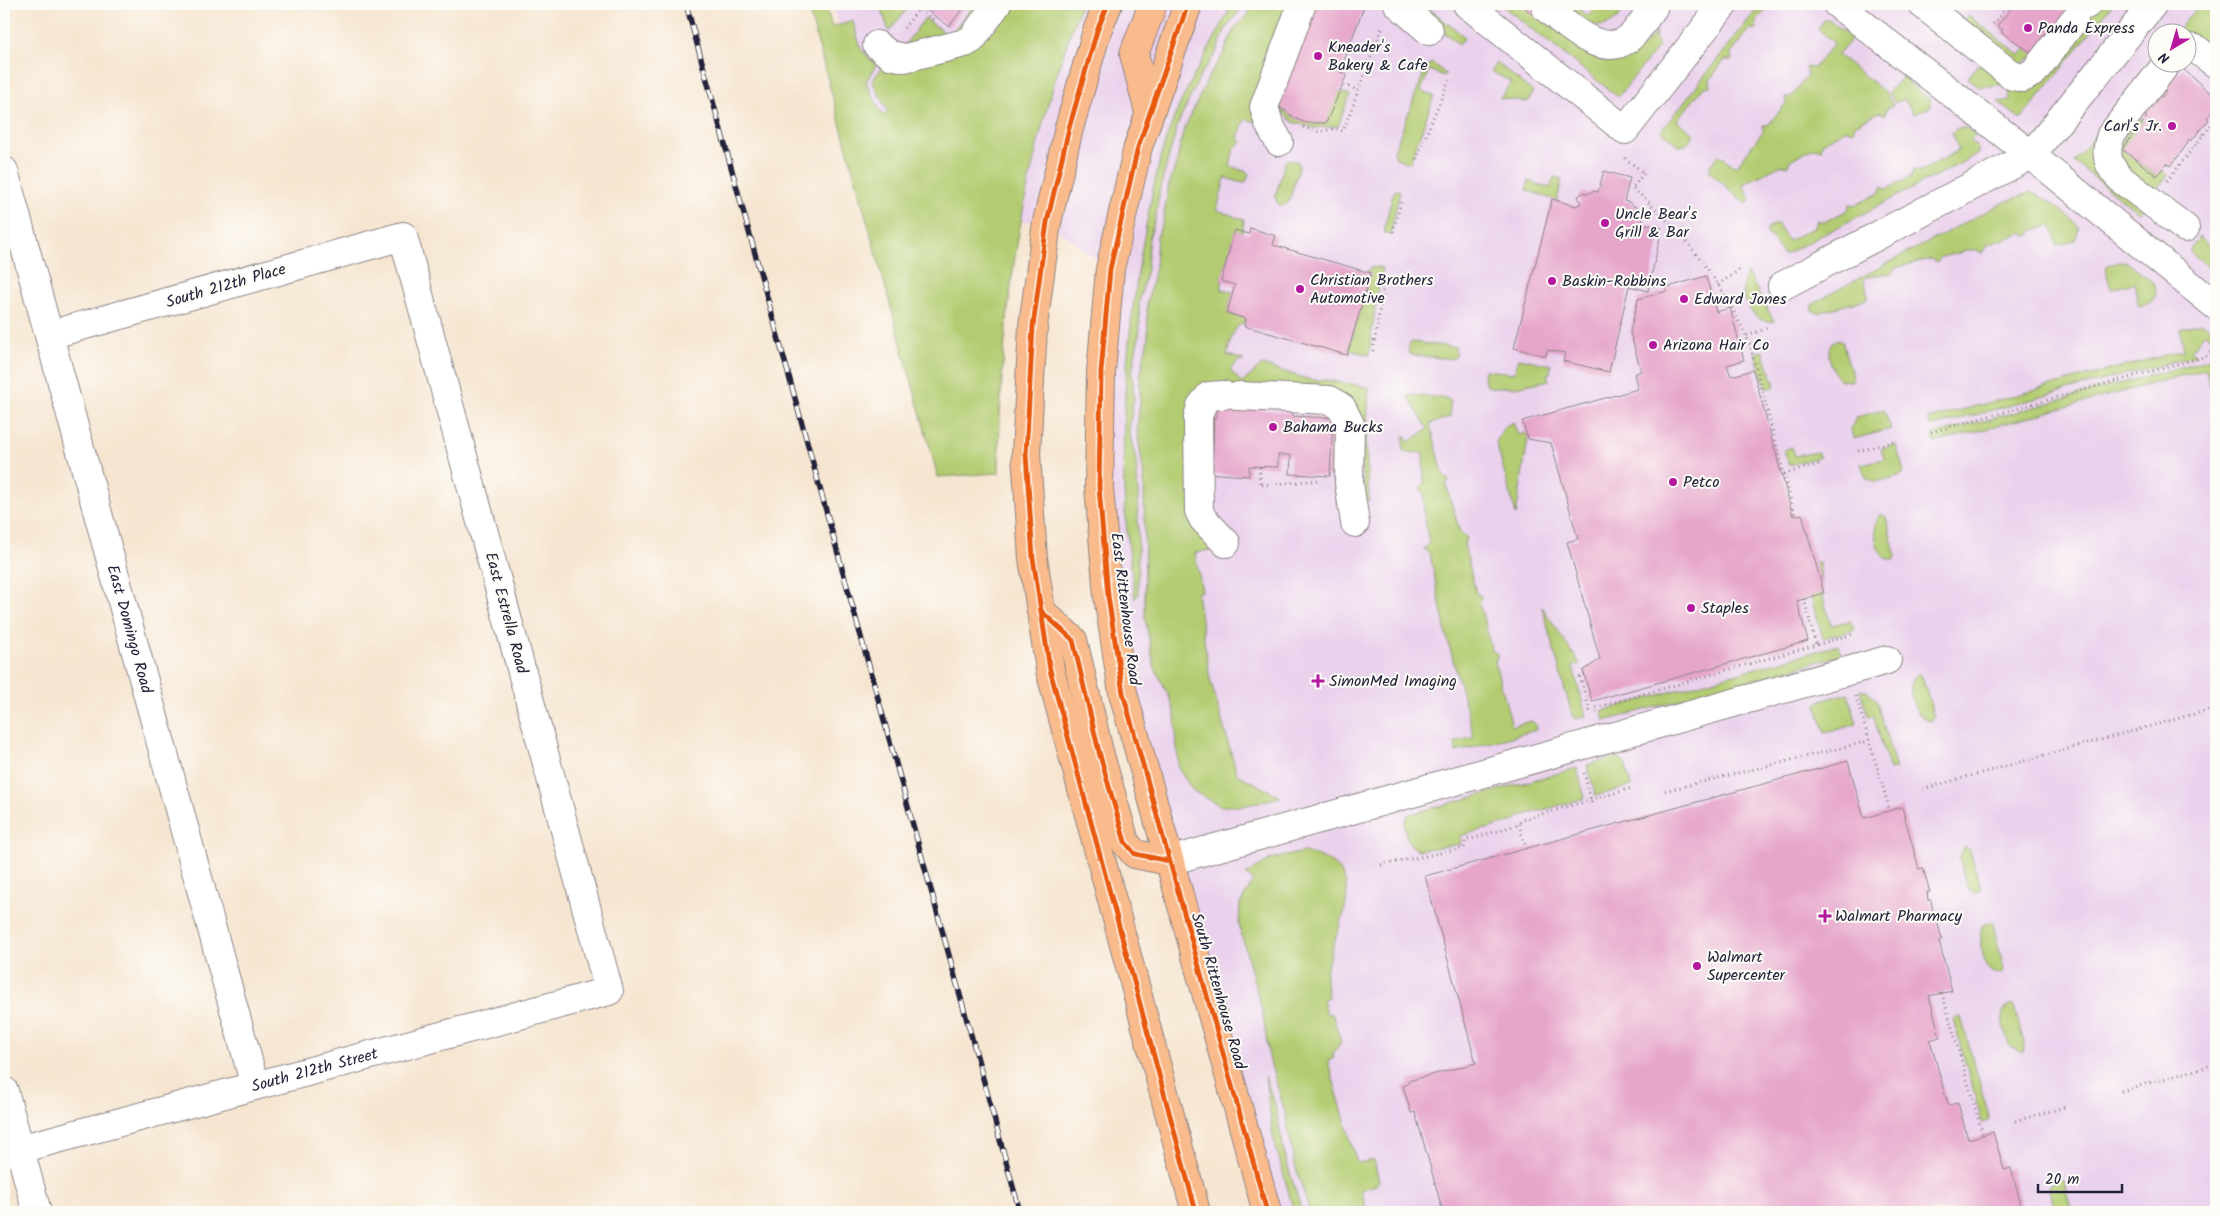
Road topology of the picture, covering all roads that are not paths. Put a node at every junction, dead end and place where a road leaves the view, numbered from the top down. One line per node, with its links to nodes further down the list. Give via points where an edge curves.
1 (997, 4): 16 (street, via 972,39 965,43 905,58 886,53)
2 (1108, 4): 31 (main road, via 1069,128 1047,222 1033,326 1026,454 1033,558)
3 (1153, 4): 20 (main road, via 1134,54)
4 (1188, 4): 20 (main road, East Rittenhouse Road)
5 (1302, 4): 21 (street, via 1264,107 1269,124)
6 (1398, 4): 15 (street)
7 (1467, 4): 8 (street, via 1625,130)
8 (1724, 4)
9 (1837, 4): 22 (street)
10 (1922, 4): 14 (street, via 2013,76 2023,78 2034,72)
11 (2153, 4): 22 (street)
12 (1546, 8): 13 (street, via 1579,35 1610,45 1628,39)
13 (1653, 8)
14 (2082, 9)
15 (1429, 31)
16 (877, 45)
17 (2198, 50): 18 (street)
18 (2216, 64)
19 (2160, 72): 24 (street, via 2111,135 2106,158 2115,174)
20 (1149, 112): 33 (main road, East Rittenhouse Road, via 1110,269 1101,372 1099,487 1108,596 1123,693)
21 (1288, 134)
22 (2031, 156): 26 (street); 27 (street)
23 (4, 171): 28 (street, East Domingo Road)
24 (2184, 228)
25 (403, 236): 28 (street, South 212th Place); 35 (street, East Estrella Road)
26 (1782, 286)
27 (2216, 306)
28 (49, 335): 36 (street, East Domingo Road)
29 (1355, 523): 30 (street, via 1348,459 1350,424 1342,408 1330,400 1209,396 1199,411 1199,511)
30 (1226, 543)
31 (1041, 612): 34 (main road, via 1073,640 1099,752 1125,842 1135,854); 40 (main road, via 1050,670)
32 (1887, 660): 34 (street)
33 (1146, 777): 34 (main road, South Rittenhouse Road)
34 (1169, 861): 41 (main road, South Rittenhouse Road)
35 (609, 991): 36 (street, South 212th Street)
36 (255, 1086): 38 (street, South 212th Street)
37 (4, 1091): 38 (street)
38 (20, 1149): 39 (street)
39 (37, 1212)
40 (1196, 1212)
41 (1267, 1212)

